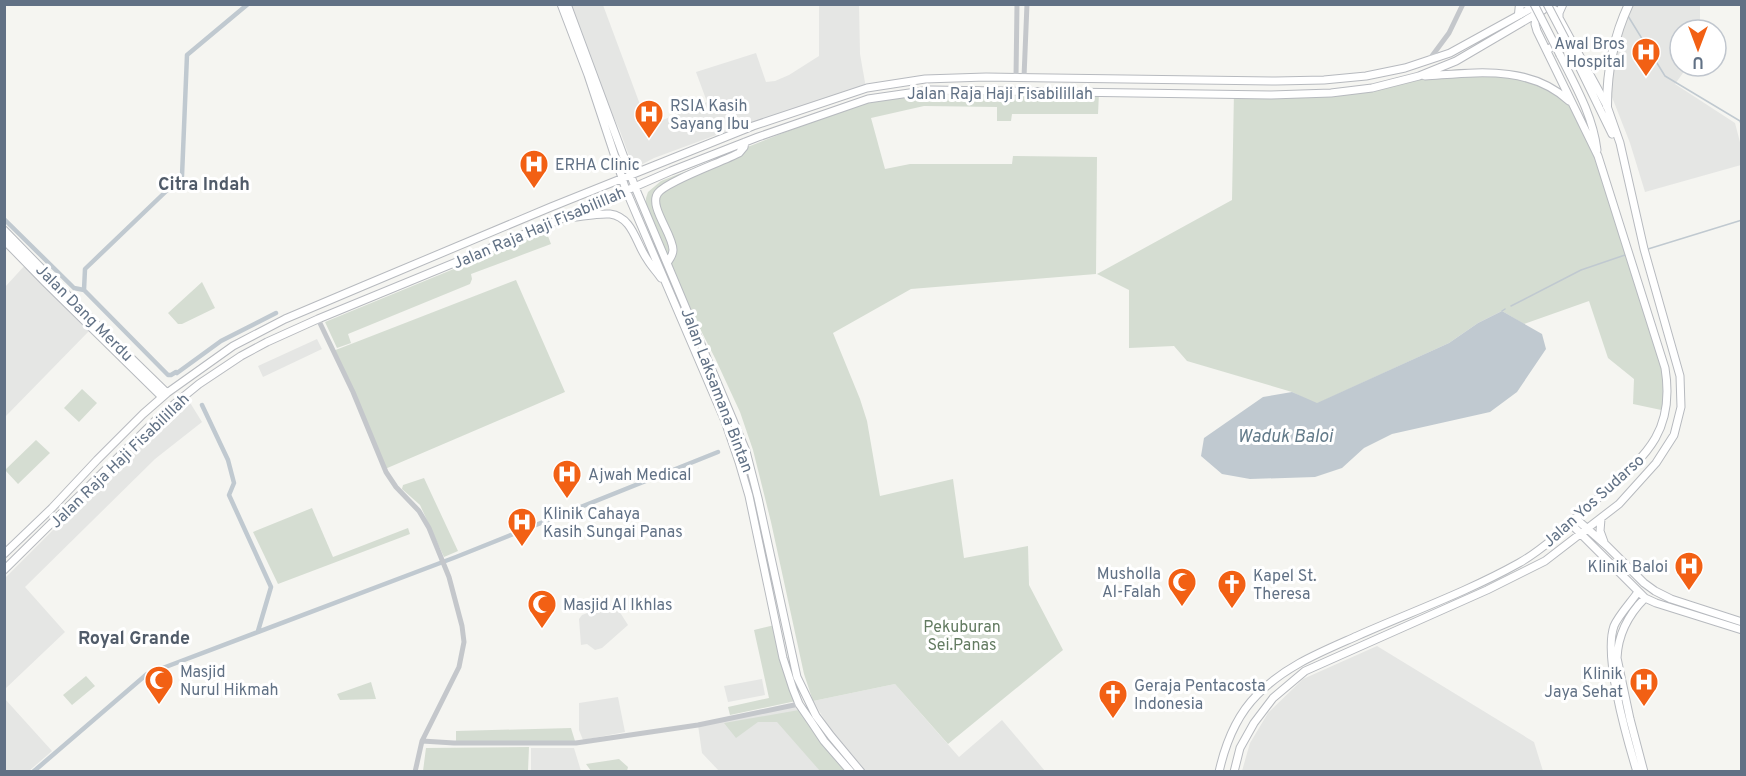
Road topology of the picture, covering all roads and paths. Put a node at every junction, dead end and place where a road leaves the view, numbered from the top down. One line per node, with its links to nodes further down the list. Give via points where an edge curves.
1 (561, 4): 29 (main road, Jalan Laksamana Bintan)
2 (567, 4): 28 (main road, Jalan Laksamana Bintan)
3 (1017, 4): 17 (street)
4 (1027, 4): 17 (street)
5 (1463, 4): 14 (street, via 1449,33)
6 (1520, 4): 10 (highway)
7 (1563, 4): 11 (main road)
8 (1629, 4): 24 (highway, via 1609,68)
9 (1539, 7): 10 (main road, Jalan Raja Haji Fisabilillah); 11 (main road, via 1555,10); 13 (main road, Jalan Yos Sudarso, via 1535,24); 15 (main road, Jalan Raja Haji Fisabilillah, via 1470,54); 25 (main road, bridge, via 1571,50); 27 (main road, bridge, via 1585,107)
10 (1519, 14): 14 (main road, Jalan Raja Haji Fisabilillah, via 1464,46)
11 (1559, 18): 12 (main road, Jalan Yos Sudarso)
12 (1570, 39): 13 (main road, via 1559,40); 24 (main road, Jalan Yos Sudarso)
13 (1547, 51): 23 (main road, Jalan Yos Sudarso)
14 (1428, 61): 18 (main road, Jalan Raja Haji Fisabilillah, via 1379,74 1324,80)
15 (1419, 76): 22 (main road, Jalan Raja Haji Fisabilillah, via 1331,93); 23 (main road, via 1516,75 1545,85)
16 (979, 77): 17 (main road, Jalan Raja Haji Fisabilillah); 19 (main road, Jalan Raja Haji Fisabilillah); 20 (main road)
17 (1020, 77): 18 (main road, Jalan Raja Haji Fisabilillah)
18 (1178, 79): 22 (main road)
19 (904, 81): 21 (main road); 28 (main road, Jalan Raja Haji Fisabilillah, via 862,89 753,126)
20 (979, 91): 21 (main road, Jalan Raja Haji Fisabilillah); 22 (main road, Jalan Raja Haji Fisabilillah)
21 (906, 92): 26 (main road, Jalan Raja Haji Fisabilillah, via 868,99)
22 (1178, 93)
23 (1573, 104): 27 (main road, Jalan Yos Sudarso)
24 (1607, 106): 25 (main road, Jalan Yos Sudarso)
25 (1619, 141): 42 (main road, Jalan Yos Sudarso, via 1645,254 1680,376 1681,407 1674,435 1664,453)
26 (745, 142): 30 (main road, Jalan Raja Haji Fisabilillah); 34 (main road, via 739,153 662,189 656,197 656,207 673,249)
27 (1598, 156): 43 (main road, Jalan Yos Sudarso, via 1665,368 1666,412 1649,449)
28 (631, 175): 29 (main road, Jalan Raja Haji Fisabilillah); 30 (main road, Jalan Laksamana Bintan)
29 (622, 178): 31 (main road, Jalan Laksamana Bintan); 35 (main road, Jalan Raja Haji Fisabilillah)
30 (635, 187): 31 (main road, Jalan Raja Haji Fisabilillah); 34 (main road, Jalan Laksamana Bintan)
31 (626, 190): 32 (main road, Jalan Raja Haji Fisabilillah); 36 (main road, Jalan Laksamana Bintan)
32 (561, 219): 36 (main road, via 612,214 626,221 646,258); 37 (main road, Jalan Raja Haji Fisabilillah)
33 (6, 236): 39 (main road, Jalan Dang Merdu)
34 (667, 263): 40 (main road, Jalan Laksamana Bintan)
35 (385, 277): 37 (main road); 39 (main road, Jalan Raja Haji Fisabilillah, via 285,319 233,346)
36 (667, 284): 41 (main road, Jalan Laksamana Bintan)
37 (390, 289): 38 (main road, Jalan Raja Haji Fisabilillah)
38 (318, 319): 46 (main road, Jalan Raja Haji Fisabilillah, via 241,356 200,384 161,415); 57 (street, via 386,472 429,528 445,566 462,626 459,667)
39 (164, 395): 45 (main road, Jalan Raja Haji Fisabilillah)
40 (733, 418): 41 (main road); 61 (main road, Jalan Laksamana Bintan, via 758,498 797,677 816,716)
41 (725, 421): 56 (main road, Jalan Laksamana Bintan, via 749,496 783,658)
42 (1601, 519): 44 (main road, Jalan Yos Sudarso); 47 (main road, via 1601,534)
43 (1573, 520): 44 (main road); 54 (main road, Jalan Yos Sudarso, via 1543,547 1512,567)
44 (1583, 531): 47 (main road); 50 (main road); 55 (main road, Jalan Yos Sudarso, via 1526,572)
45 (22, 537): 46 (main road); 48 (main road, Jalan Raja Haji Fisabilillah)
46 (31, 546): 49 (main road, Jalan Raja Haji Fisabilillah)
47 (1607, 546): 52 (main road, via 1655,591)
48 (4, 554)
49 (4, 570)
50 (1638, 592): 51 (main road); 58 (main road, via 1614,626 1610,648 1615,685)
51 (1645, 598): 53 (main road); 58 (main road, via 1628,620 1617,650)
52 (1742, 622)
53 (1742, 630)
54 (1347, 640): 55 (main road); 62 (main road, Jalan Yos Sudarso, via 1289,668 1254,698 1231,736)
55 (1351, 650): 63 (main road, Jalan Yos Sudarso, via 1305,671 1273,698 1245,738)
56 (799, 704): 57 (street, via 698,725 576,743); 60 (main road, Jalan Laksamana Bintan)
57 (422, 741): 59 (street)
58 (1635, 753): 64 (main road); 65 (main road)
59 (415, 771)
60 (851, 771)
61 (861, 771)
62 (1219, 771)
63 (1234, 771)
64 (1636, 771)
65 (1644, 771)

